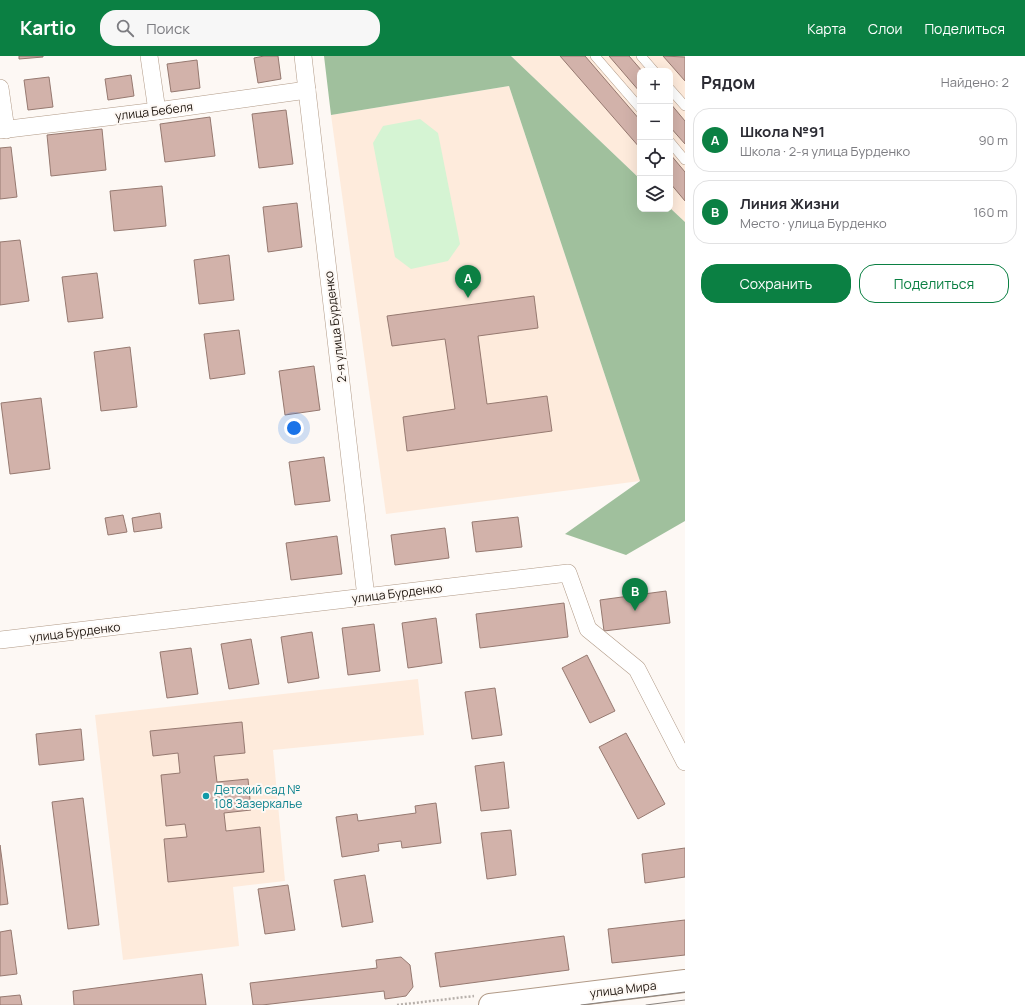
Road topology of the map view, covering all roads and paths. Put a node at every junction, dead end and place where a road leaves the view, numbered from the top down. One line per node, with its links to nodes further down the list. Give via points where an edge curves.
1 (149, 56): 11 (street)
2 (303, 56): 7 (street, 2-я улица Бурденко)
3 (595, 56): 9 (lane)
4 (641, 56): 5 (lane)
5 (651, 68)
6 (0, 88): 12 (street)
7 (307, 90): 11 (street, улица Бебеля); 15 (street, 2-я улица Бурденко)
8 (673, 92): 10 (lane)
9 (637, 105)
10 (685, 106)
11 (157, 111): 12 (street, улица Бебеля)
12 (3, 130)
13 (673, 146): 14 (lane)
14 (685, 160)
15 (366, 597): 16 (street, улица Бурденко); 17 (street, улица Бурденко, via 568,573 588,629 637,669)
16 (0, 640)
17 (685, 762)
18 (685, 981): 19 (street, улица Мира)
19 (490, 1005)

